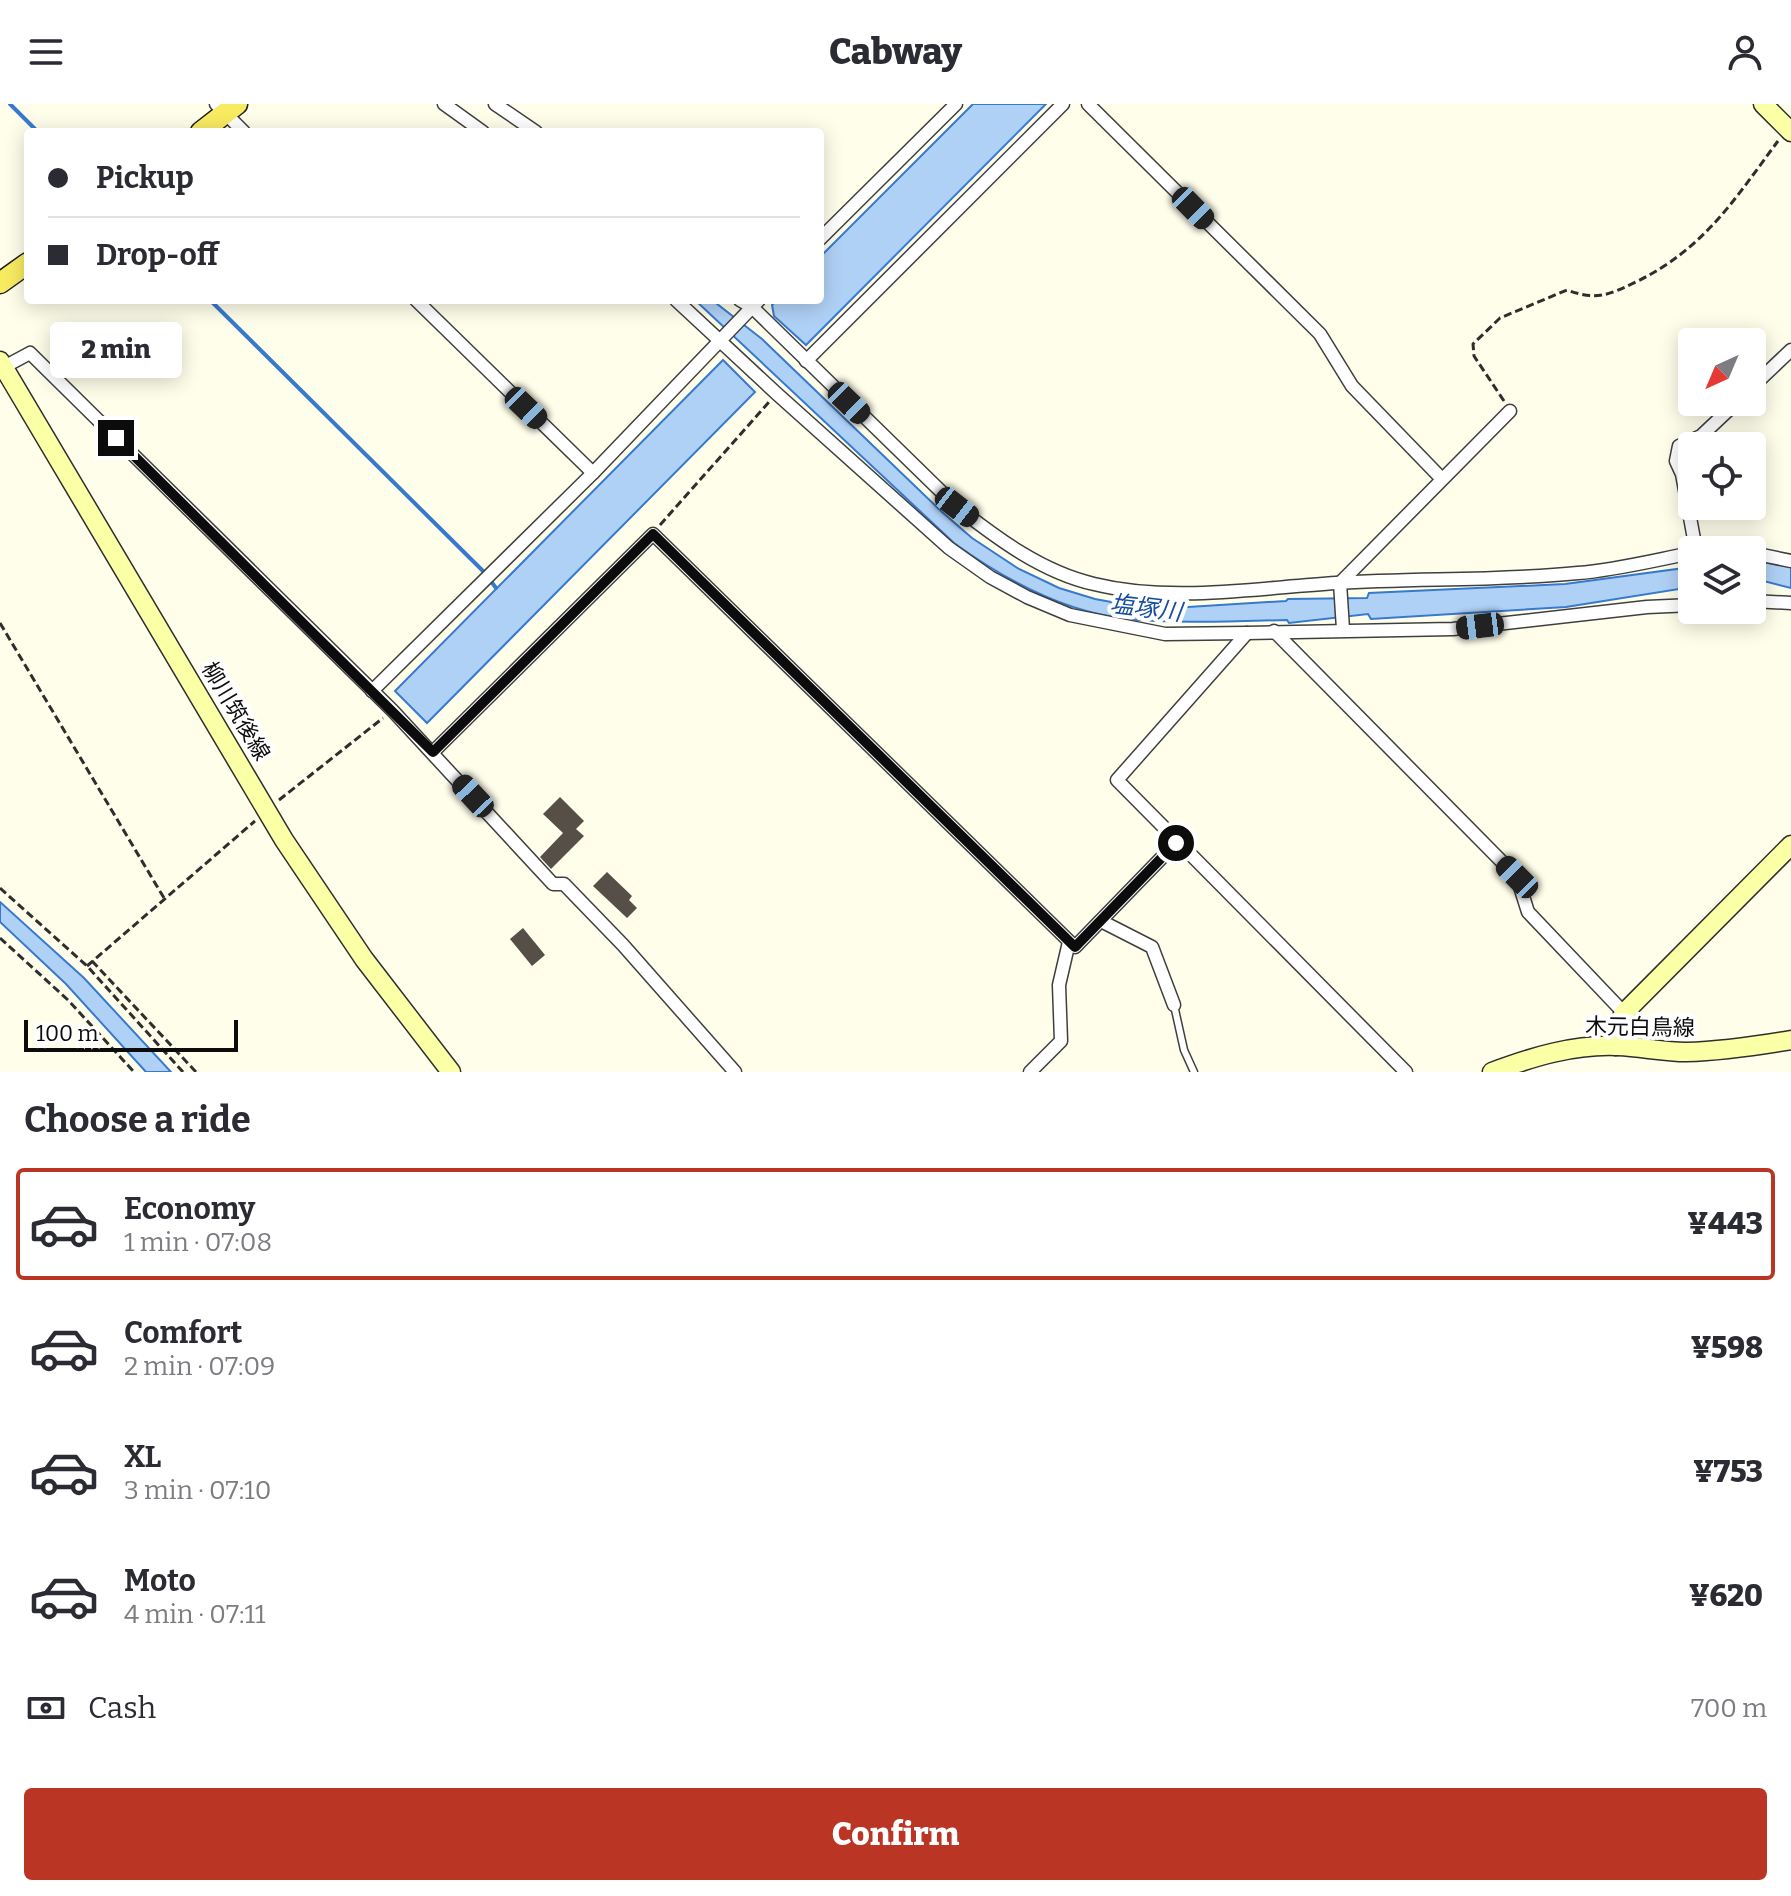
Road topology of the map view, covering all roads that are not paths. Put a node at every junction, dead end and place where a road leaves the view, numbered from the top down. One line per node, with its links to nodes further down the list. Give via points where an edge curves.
1 (444, 104): 10 (street)
2 (495, 104): 11 (street)
3 (956, 104): 13 (street)
4 (1063, 104): 21 (street)
5 (1088, 104): 27 (street, via 1320,334 1352,386)
6 (1763, 104): 12 (main road)
7 (226, 107): 8 (main road); 9 (street)
8 (205, 128)
9 (241, 128)
10 (477, 128)
11 (530, 128)
12 (1789, 131)
13 (824, 235)
14 (24, 266): 15 (main road)
15 (0, 283)
16 (420, 304): 26 (street)
17 (680, 304): 19 (street)
18 (756, 304): 19 (street); 21 (street)
19 (719, 341): 26 (street); 38 (street, via 928,531 990,577 1070,615 1165,634)
20 (1791, 350): 23 (street)
21 (806, 361): 32 (street, via 957,507 994,537 1044,566 1090,584 1136,593)
22 (2, 364): 39 (street, via 30,353); 49 (main road, 柳川筑後線, via 267,810 364,959)
23 (1766, 374)
24 (1510, 411): 27 (street)
25 (1722, 416): 28 (street, via 1701,436 1679,446 1676,461)
26 (593, 473): 39 (street)
27 (1441, 478): 32 (street)
28 (1692, 536)
29 (1678, 554): 32 (street, via 1581,573)
30 (1766, 556): 31 (street)
31 (1791, 561)
32 (1341, 588): 36 (street)
33 (1766, 602): 34 (street)
34 (1791, 603)
35 (1678, 606): 36 (street, via 1453,629)
36 (1343, 629): 37 (street)
37 (1274, 631): 38 (street); 46 (street, via 1517,877 1528,912)
38 (1247, 633): 41 (street, via 1117,780)
39 (372, 691): 40 (street)
40 (433, 752): 44 (street, via 653,534); 50 (street, via 553,884 564,884 623,945)
41 (1176, 843): 43 (street); 53 (street)
42 (1791, 845): 46 (main road)
43 (1101, 921): 44 (street, via 1075,947); 45 (street, via 1152,947)
44 (1069, 942): 51 (street, via 1059,985 1061,1041)
45 (1174, 1005): 52 (lane)
46 (1624, 1013): 48 (main road)
47 (1791, 1040): 48 (main road, 木元白鳥線, via 1721,1051)
48 (1616, 1046): 54 (main road, 木元白鳥線, via 1541,1054)
49 (451, 1072)
50 (735, 1072)
51 (1030, 1072)
52 (1194, 1072)
53 (1406, 1072)
54 (1492, 1072)

